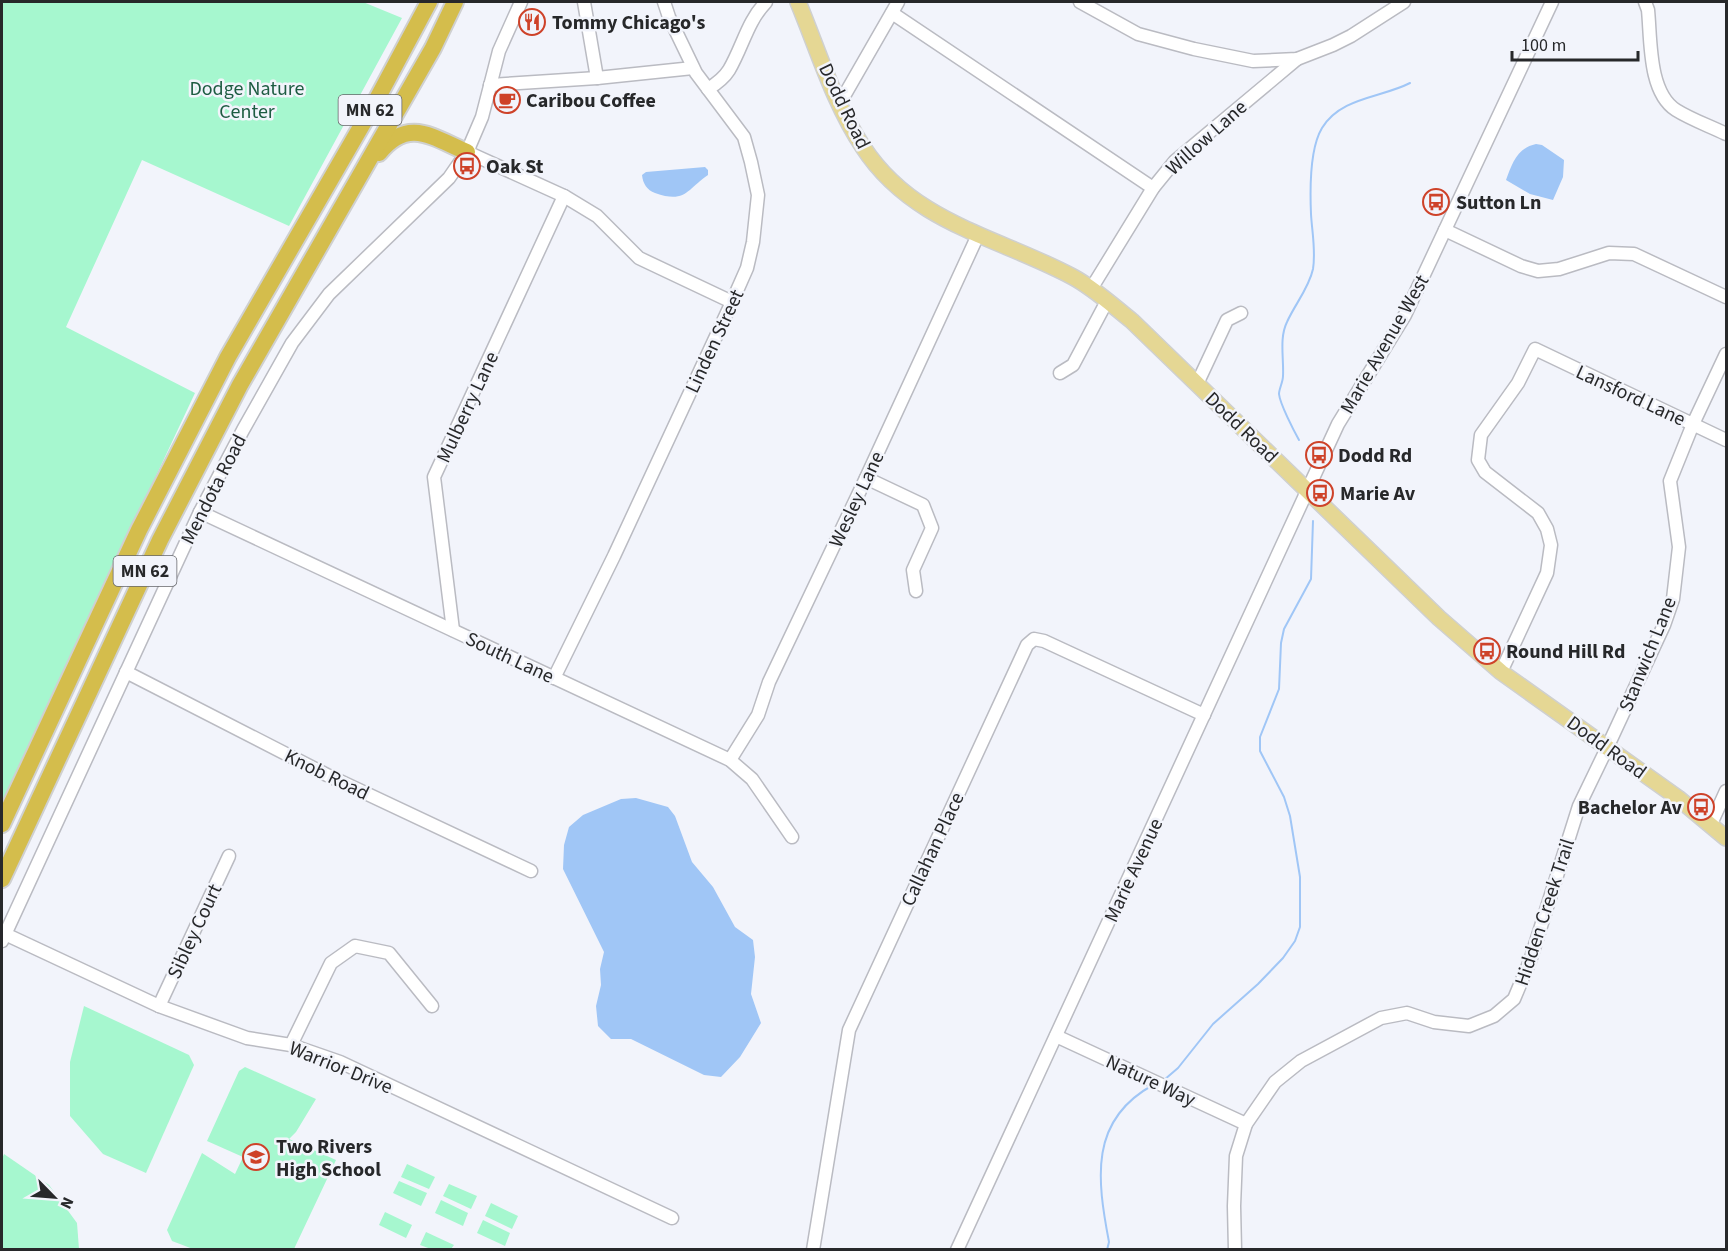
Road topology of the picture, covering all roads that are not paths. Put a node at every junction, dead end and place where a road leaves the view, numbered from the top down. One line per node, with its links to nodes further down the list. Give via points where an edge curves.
1 (521, 2): 16 (street, Mendota Road, via 499,51)
2 (584, 2): 15 (street)
3 (664, 2): 14 (street, Linden Street)
4 (766, 2): 17 (street, via 749,23 729,70)
5 (798, 2): 18 (main road, Dodd Road)
6 (1080, 2): 13 (street, via 1138,34 1194,49 1253,61)
7 (1404, 2): 13 (street, via 1352,36)
8 (1552, 2): 24 (street, Marie Avenue West)
9 (1645, 2): 19 (street, via 1655,79 1662,95 1674,109)
10 (428, 3): 32 (highway, MN 62)
11 (895, 7): 18 (street); 22 (street)
12 (452, 8): 21 (highway, MN 62)
13 (1297, 59): 22 (street, Willow Lane, via 1175,161)
14 (693, 68): 15 (street); 17 (street, Linden Street)
15 (597, 78): 16 (street)
16 (490, 85): 20 (street, Mendota Road, via 482,117)
17 (708, 90): 29 (street, Linden Street, via 744,137 758,195 750,259)
18 (840, 103): 25 (main road, Dodd Road, via 863,148 893,183 932,213)
19 (1726, 134)
20 (466, 152): 21 (highway, via 427,134 399,135 388,142); 23 (street); 40 (street, Mendota Road, via 429,200 329,294 292,343)
21 (360, 178): 39 (highway, MN 62, via 240,385)
22 (1153, 188): 26 (street, Willow Lane)
23 (564, 196): 29 (street, via 597,216 639,258); 42 (street, Mulberry Lane, via 434,477)
24 (1445, 230): 27 (street, via 1538,271 1559,269 1609,253 1634,254); 38 (street, Marie Avenue West, via 1405,315 1338,424)
25 (978, 235): 26 (main road, Dodd Road); 37 (street, Wesley Lane)
26 (1091, 289): 28 (main road, Dodd Road)
27 (1726, 297)
28 (1107, 301): 33 (street, via 1073,365); 34 (main road, Dodd Road)
29 (732, 302): 45 (street, Linden Street)
30 (1241, 313): 34 (street, via 1227,320)
31 (1726, 354): 35 (street, Stanwich Lane)
32 (222, 368): 39 (highway, via 229,374 230,387 212,419); 50 (highway, MN 62, via 139,530)
33 (1060, 373)
34 (1197, 384): 38 (main road, Dodd Road)
35 (1693, 424): 36 (street, Lansford Lane); 44 (street, Lansford Lane, via 1535,349 1518,383 1481,435 1478,460 1485,472 1538,513 1551,545 1547,573); 47 (street, Stanwich Lane, via 1670,481 1679,547 1673,599)
36 (1726, 440)
37 (866, 478): 41 (street, via 923,505 932,528 913,570); 48 (street, Wesley Lane, via 769,682 758,715)
38 (1307, 490): 44 (main road, Dodd Road, via 1439,618); 46 (street, Marie Avenue)
39 (183, 495): 56 (highway, MN 62)
40 (200, 512): 42 (street, South Lane); 43 (street, Mendota Road)
41 (916, 591)
42 (453, 630): 45 (street, South Lane)
43 (126, 672): 55 (street, Knob Road, via 327,775); 57 (street, Mendota Road)
44 (1501, 672): 47 (main road, Dodd Road)
45 (554, 678): 48 (street, South Lane)
46 (1204, 715): 60 (street, Marie Avenue); 64 (street, Callahan Place, via 1044,641 1034,639 1027,645 849,1030)
47 (1607, 748): 51 (main road, Dodd Road); 62 (street, Hidden Creek Trail, via 1579,806 1530,961 1514,999 1494,1016 1469,1026 1434,1022 1407,1013 1381,1018 1302,1061 1275,1082)
48 (730, 760): 52 (street, South Lane, via 752,779)
49 (1726, 791): 51 (street)
50 (2, 824)
51 (1711, 824): 53 (main road, Dodd Road)
52 (792, 837)
53 (1726, 838)
54 (229, 856): 58 (street, Sibley Court)
55 (531, 871)
56 (2, 879)
57 (3, 937): 58 (street, Warrior Drive)
58 (159, 1006): 61 (street, Warrior Drive, via 247,1038)
59 (432, 1006): 61 (street, via 389,953 355,946 331,963)
60 (1056, 1036): 62 (street, Nature Way); 65 (street, Marie Avenue)
61 (291, 1045): 63 (street, Warrior Drive, via 340,1062)
62 (1246, 1124): 66 (street, Hidden Creek Trail, via 1236,1156)
63 (672, 1218)
64 (813, 1250)
65 (957, 1250)
66 (1234, 1250)

